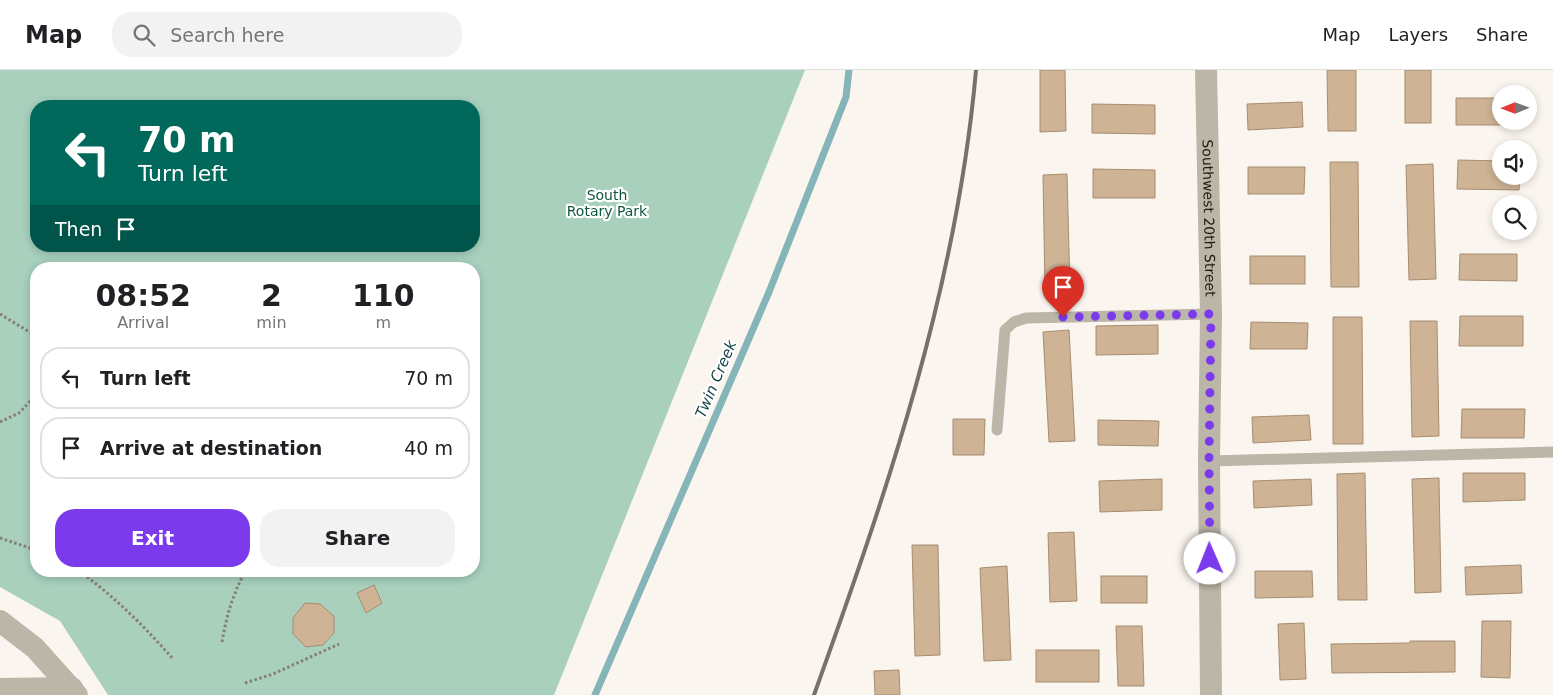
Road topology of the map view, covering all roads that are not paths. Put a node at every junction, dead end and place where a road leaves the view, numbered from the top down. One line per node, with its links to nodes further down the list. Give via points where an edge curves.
1 (1206, 70): 2 (street, Southwest 20th Street)
2 (1211, 314): 3 (lane, via 1026,318 1014,322 1005,330); 5 (street, Southwest 20th Street)
3 (996, 430)
4 (1553, 452): 5 (lane)
5 (1209, 462): 9 (street, Southwest 20th Street)
6 (0, 621): 8 (street, via 35,648)
7 (0, 689): 8 (street)
8 (74, 692)
9 (1211, 695)

